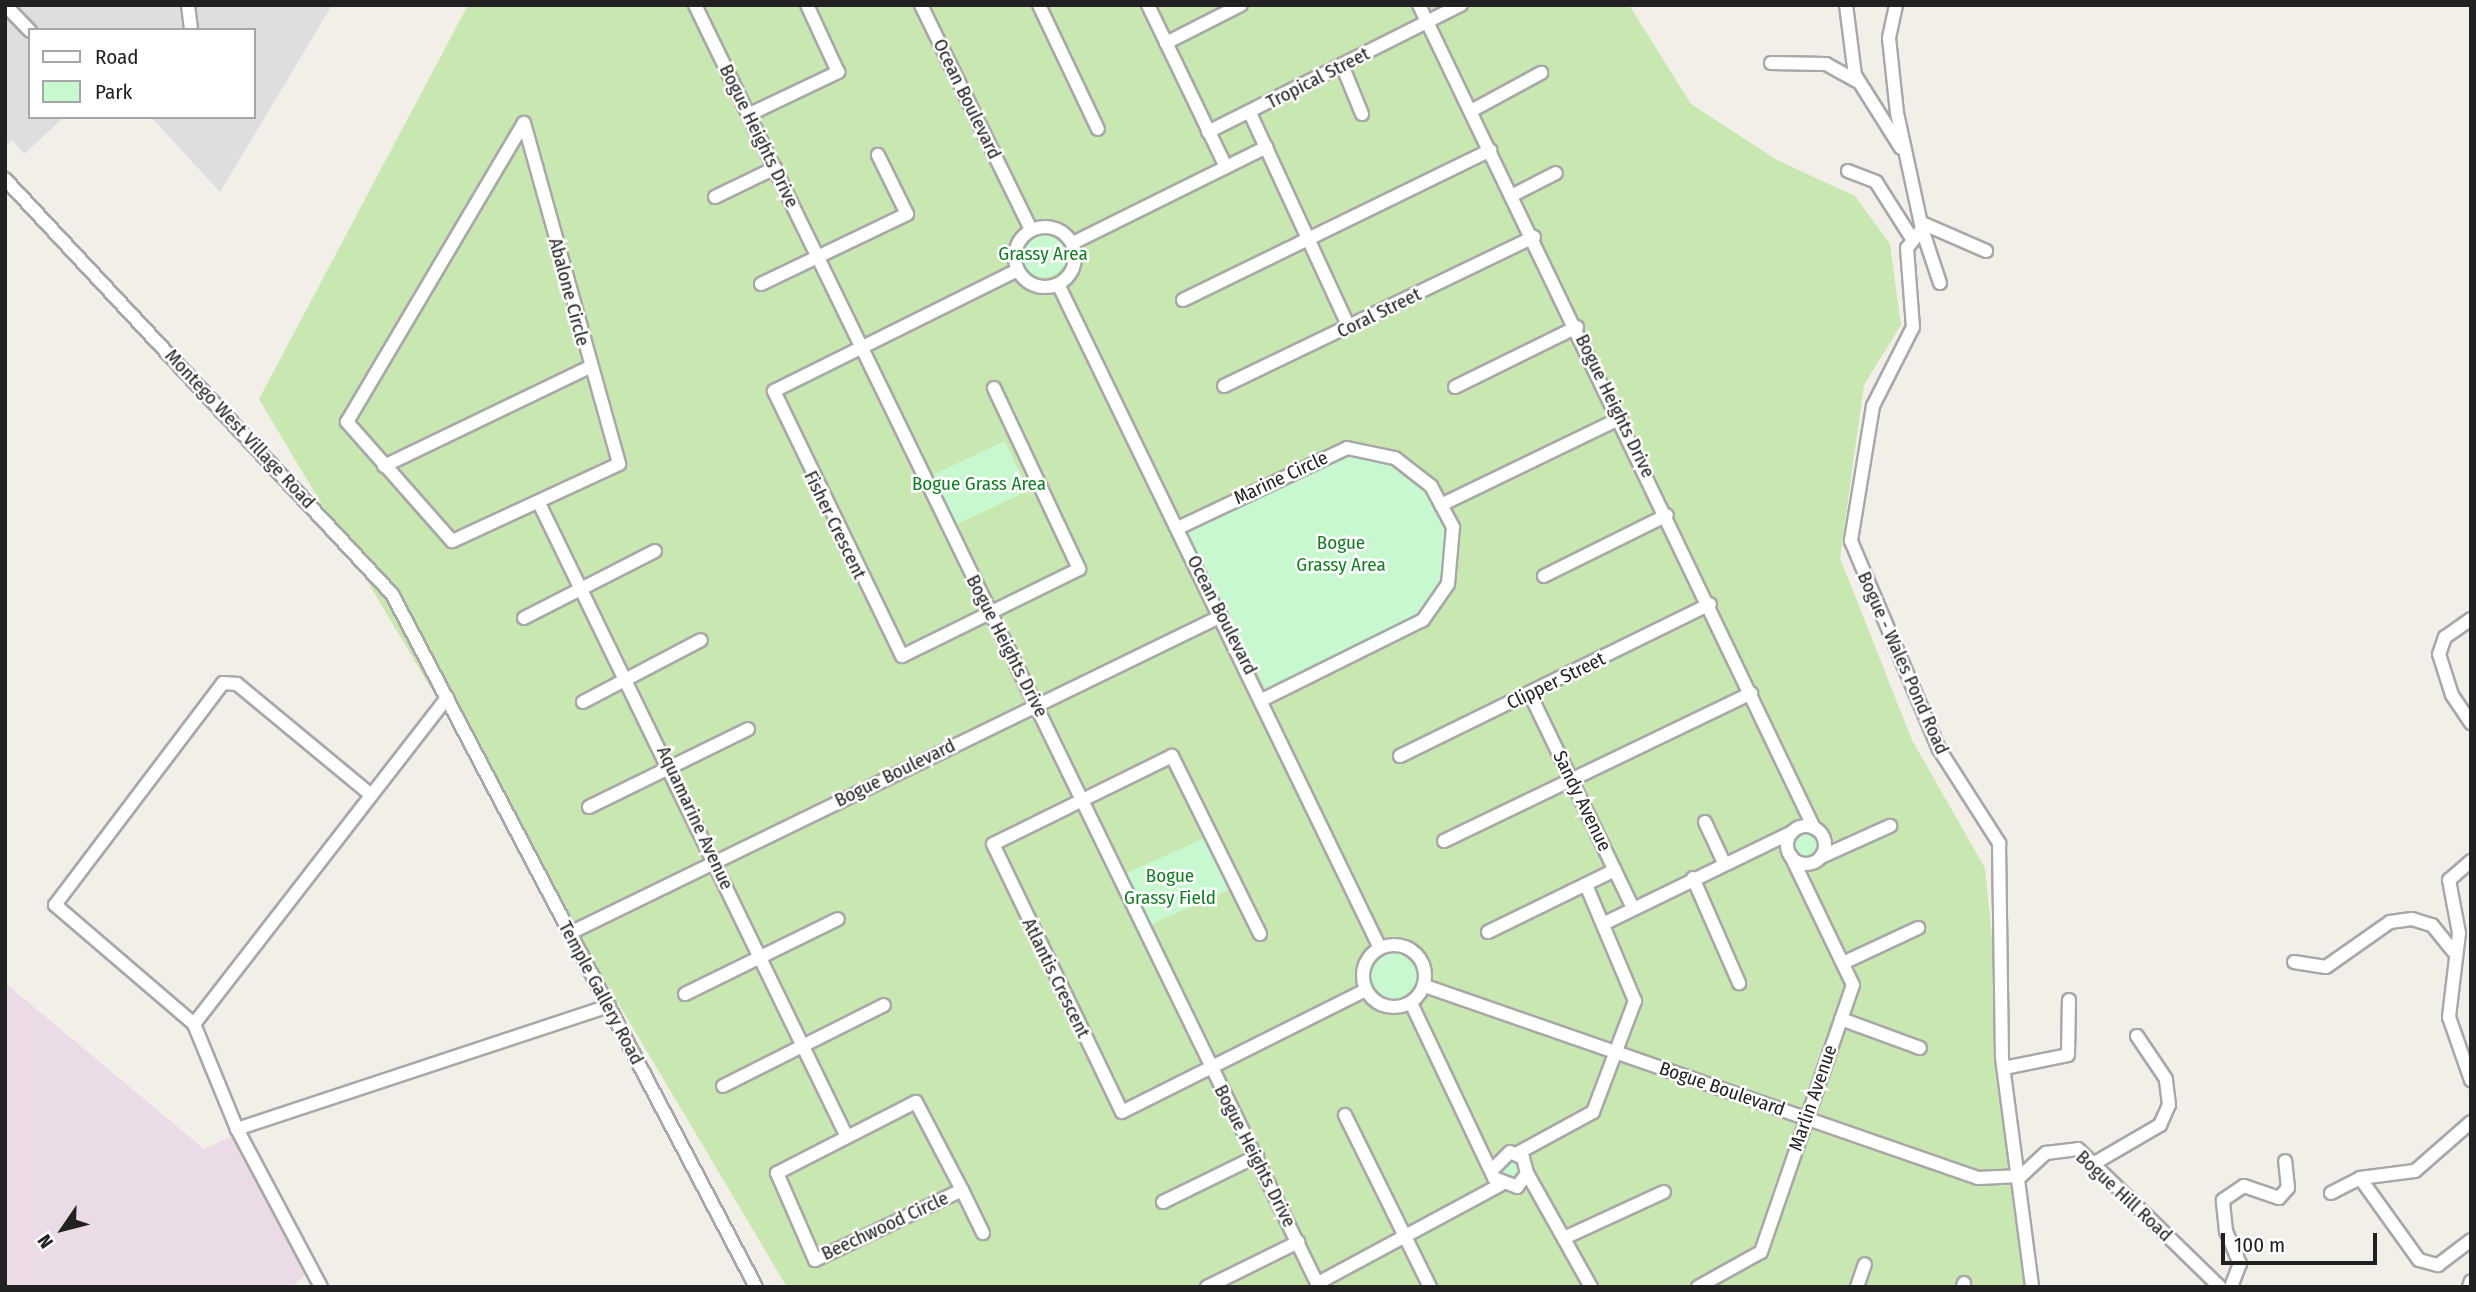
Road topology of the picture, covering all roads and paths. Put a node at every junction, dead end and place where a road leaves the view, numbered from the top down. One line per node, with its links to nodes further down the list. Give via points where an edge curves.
1 (5, 5): 15 (street)
2 (188, 5): 14 (street)
3 (695, 5): 23 (street, Bogue Heights Drive)
4 (807, 5): 23 (street, via 838,72)
5 (921, 5): 39 (street, Ocean Boulevard)
6 (1039, 5): 25 (street)
7 (1148, 5): 16 (street)
8 (1241, 5): 16 (street)
9 (1419, 5): 13 (street, Bogue Heights Drive)
10 (1461, 5): 13 (street, Tropical Street)
11 (1846, 5): 20 (street)
12 (1896, 5): 30 (street, via 1889,38)
13 (1427, 22): 18 (street, Tropical Street); 21 (street, Bogue Heights Drive)
14 (191, 28)
15 (28, 29)
16 (1166, 43): 26 (street)
17 (1771, 63): 20 (street, via 1818,63)
18 (1342, 65): 22 (street, Tropical Street); 24 (street)
19 (1541, 73): 21 (street)
20 (1857, 80): 30 (street)
21 (1471, 111): 28 (street, Bogue Heights Drive)
22 (1250, 113): 26 (street, Tropical Street); 27 (street)
23 (750, 114): 32 (street, Bogue Heights Drive)
24 (1362, 114)
25 (1098, 129)
26 (1209, 132): 31 (street)
27 (1266, 147): 31 (street); 41 (street)
28 (1490, 150): 36 (street, Bogue Heights Drive); 41 (street)
29 (878, 156): 45 (street, via 907,214)
30 (1907, 158): 38 (street)
31 (1226, 167): 43 (street)
32 (775, 168): 37 (street); 45 (street, Bogue Heights Drive)
33 (1848, 171): 42 (street, via 1876,182)
34 (1556, 173): 36 (street)
35 (5, 179): 76 (street, Montego West Village Road, via 375,574)
36 (1513, 195): 40 (street, Bogue Heights Drive)
37 (715, 197)
38 (1922, 226): 42 (street, Bogue - Wales Pond Road); 44 (street); 47 (street)
39 (1031, 230): 43 (street, via 1050,227); 46 (street, via 1018,243)
40 (1534, 237): 51 (street, Coral Street); 52 (street, Bogue Heights Drive)
41 (1308, 238): 50 (street); 51 (street)
42 (1913, 240): 131 (street, Bogue - Wales Pond Road, via 1905,263 1913,327 1873,406 1851,541 1939,749 1998,843)
43 (1073, 243): 49 (street, via 1072,271)
44 (1986, 251)
45 (818, 257): 48 (street); 53 (street, Bogue Heights Drive)
46 (1018, 270): 49 (street, via 1040,287); 53 (street)
47 (1940, 283)
48 (761, 284)
49 (1058, 284): 63 (street, Ocean Boulevard)
50 (1183, 300)
51 (1349, 327): 55 (street, Coral Street)
52 (1577, 327): 56 (street); 58 (street, Bogue Heights Drive)
53 (860, 345): 68 (street, Bogue Heights Drive); 68 (street, Fisher Crescent, via 778,384 772,396 902,656)
54 (590, 367): 59 (street); 59 (street, Abalone Circle, via 524,123 348,417); 60 (street, Abalone Circle, via 619,464)
55 (1224, 386)
56 (1455, 387)
57 (994, 388): 68 (street, via 1079,569)
58 (1621, 418): 61 (street); 62 (street, Bogue Heights Drive)
59 (384, 466): 60 (street, Abalone Circle, via 452,541)
60 (539, 503): 66 (street, Aquamarine Avenue)
61 (1441, 505): 63 (street, Marine Circle, via 1431,486 1395,458 1347,448); 77 (street, Marine Circle, via 1453,527 1448,584 1423,620)
62 (1667, 515): 65 (street); 67 (street, Bogue Heights Drive)
63 (1178, 528): 69 (street, Ocean Boulevard)
64 (655, 551): 66 (street)
65 (1544, 576)
66 (580, 589): 70 (street); 73 (street, Aquamarine Avenue)
67 (1710, 604): 74 (street, Bogue Heights Drive); 75 (street, Clipper Street)
68 (991, 613): 79 (street, Bogue Heights Drive)
69 (1221, 615): 77 (street, Ocean Boulevard); 79 (street, Bogue Boulevard)
70 (524, 618)
71 (2471, 618): 80 (street, via 2445,637 2439,654 2452,695)
72 (701, 640): 73 (street)
73 (629, 679): 78 (street); 83 (street, Aquamarine Avenue)
74 (1751, 693): 84 (street); 88 (street, Bogue Heights Drive)
75 (1530, 694): 82 (street, Clipper Street); 84 (street, Sandy Avenue)
76 (447, 698): 85 (street); 109 (street, Temple Gallery Road)
77 (1264, 699): 111 (street, Ocean Boulevard)
78 (583, 702)
79 (1037, 705): 86 (street, Bogue Heights Drive); 98 (street, Bogue Boulevard)
80 (2471, 723)
81 (748, 729): 83 (street)
82 (1401, 756)
83 (673, 767): 87 (street); 98 (street, Aquamarine Avenue)
84 (1573, 781): 94 (street); 100 (street, Sandy Avenue)
85 (370, 794): 125 (street); 125 (street, via 237,684 223,683 211,693 55,905)
86 (1084, 799): 110 (street, via 1172,756); 130 (street, Bogue Heights Drive); 130 (street, Atlantis Crescent, via 994,842 999,859 1121,1112)
87 (589, 807)
88 (1809, 808): 91 (street, Bogue Heights Drive); 92 (street)
89 (1705, 822): 99 (street)
90 (1890, 826): 96 (street, via 1841,853)
91 (1814, 828): 92 (street); 96 (street, Bogue Heights Drive)
92 (1795, 831): 93 (street); 95 (street)
93 (1774, 839): 95 (street); 99 (street)
94 (1444, 841)
95 (1789, 852): 96 (street); 102 (street, Marlin Avenue)
96 (1819, 855): 102 (street)
97 (2471, 861): 112 (street, via 2449,880 2459,933)
98 (715, 863): 109 (street, Bogue Boulevard); 113 (street, Aquamarine Avenue)
99 (1724, 863): 101 (street)
100 (1615, 870): 103 (street); 104 (street, Sandy Avenue)
101 (1693, 878): 104 (street); 116 (street)
102 (1803, 882): 115 (street, Marlin Avenue)
103 (1586, 885): 106 (street); 108 (street)
104 (1633, 908): 106 (street)
105 (838, 919): 113 (street)
106 (1605, 923): 129 (street, via 1635,1001)
107 (1918, 928): 115 (street)
108 (1488, 932)
109 (570, 933): 123 (street, Temple Gallery Road)
110 (1260, 934)
111 (1380, 948): 117 (street, via 1401,945 1419,956); 118 (street, via 1366,962)
112 (2456, 955): 114 (street, via 2432,925 2413,919 2390,922 2326,967); 132 (street, via 2449,1017)
113 (760, 957): 119 (street); 127 (street, Aquamarine Avenue)
114 (2294, 962)
115 (1843, 963): 124 (street, Marlin Avenue, via 1853,985)
116 (1739, 983)
117 (1425, 986): 121 (street); 129 (street, Bogue Boulevard)
118 (1366, 990): 121 (street, via 1391,1008); 130 (street)
119 (685, 994)
120 (2069, 1000): 131 (street, via 2068,1055)
121 (1411, 1003): 143 (street)
122 (884, 1005): 127 (street)
123 (608, 1006): 137 (street); 161 (street, Temple Gallery Road)
124 (1841, 1019): 128 (street); 135 (street, Marlin Avenue)
125 (194, 1024): 137 (street)
126 (2137, 1036): 142 (street, via 2166,1079 2169,1105 2161,1125)
127 (805, 1045): 133 (street); 138 (street, Aquamarine Avenue)
128 (1920, 1048)
129 (1612, 1051): 135 (street, Bogue Boulevard); 139 (street, via 1593,1112)
130 (1211, 1067): 140 (street, Bogue Heights Drive)
131 (2004, 1068): 145 (street, Bogue - Wales Pond Road)
132 (2471, 1080)
133 (723, 1086)
134 (1345, 1115): 153 (street)
135 (1805, 1117): 145 (street, Bogue Boulevard, via 1978,1178); 165 (street, Marlin Avenue, via 1761,1252)
136 (2471, 1122): 146 (street, via 2415,1171)
137 (237, 1129): 160 (street)
138 (846, 1135): 148 (street, Beechwood Circle, via 916,1102); 148 (street, Beechwood Circle, via 777,1173 816,1260)
139 (1516, 1154): 143 (street, via 1501,1154); 144 (street)
140 (1257, 1156): 151 (street); 156 (street, Bogue Heights Drive)
141 (2285, 1161): 169 (street, via 2288,1188 2279,1198 2244,1186 2223,1200 2226,1231 2240,1264)
142 (2093, 1164): 145 (street, Bogue Hill Road, via 2078,1149 2062,1147); 168 (street, Bogue Hill Road)
143 (1492, 1170): 147 (street)
144 (1527, 1173): 147 (street, via 1517,1186); 154 (street)
145 (2021, 1176): 167 (street, Bogue - Wales Pond Road)
146 (2360, 1178): 150 (street); 155 (street, via 2419,1259 2438,1265)
147 (1500, 1185): 153 (street)
148 (962, 1190): 152 (street)
149 (1664, 1192): 154 (street)
150 (2330, 1193)
151 (1163, 1202)
152 (983, 1233)
153 (1406, 1237): 159 (street); 163 (street)
154 (1564, 1238): 164 (street)
155 (2471, 1240)
156 (1298, 1242): 159 (street, Bogue Heights Drive); 162 (street)
157 (1865, 1264): 166 (street)
158 (2471, 1281): 170 (street)
159 (1318, 1285)
160 (321, 1287)
161 (756, 1287)
162 (1208, 1287)
163 (1430, 1287)
164 (1591, 1287)
165 (1698, 1287)
166 (1857, 1287)
167 (2032, 1287)
168 (2220, 1287)
169 (2231, 1287)
170 (2469, 1287)

